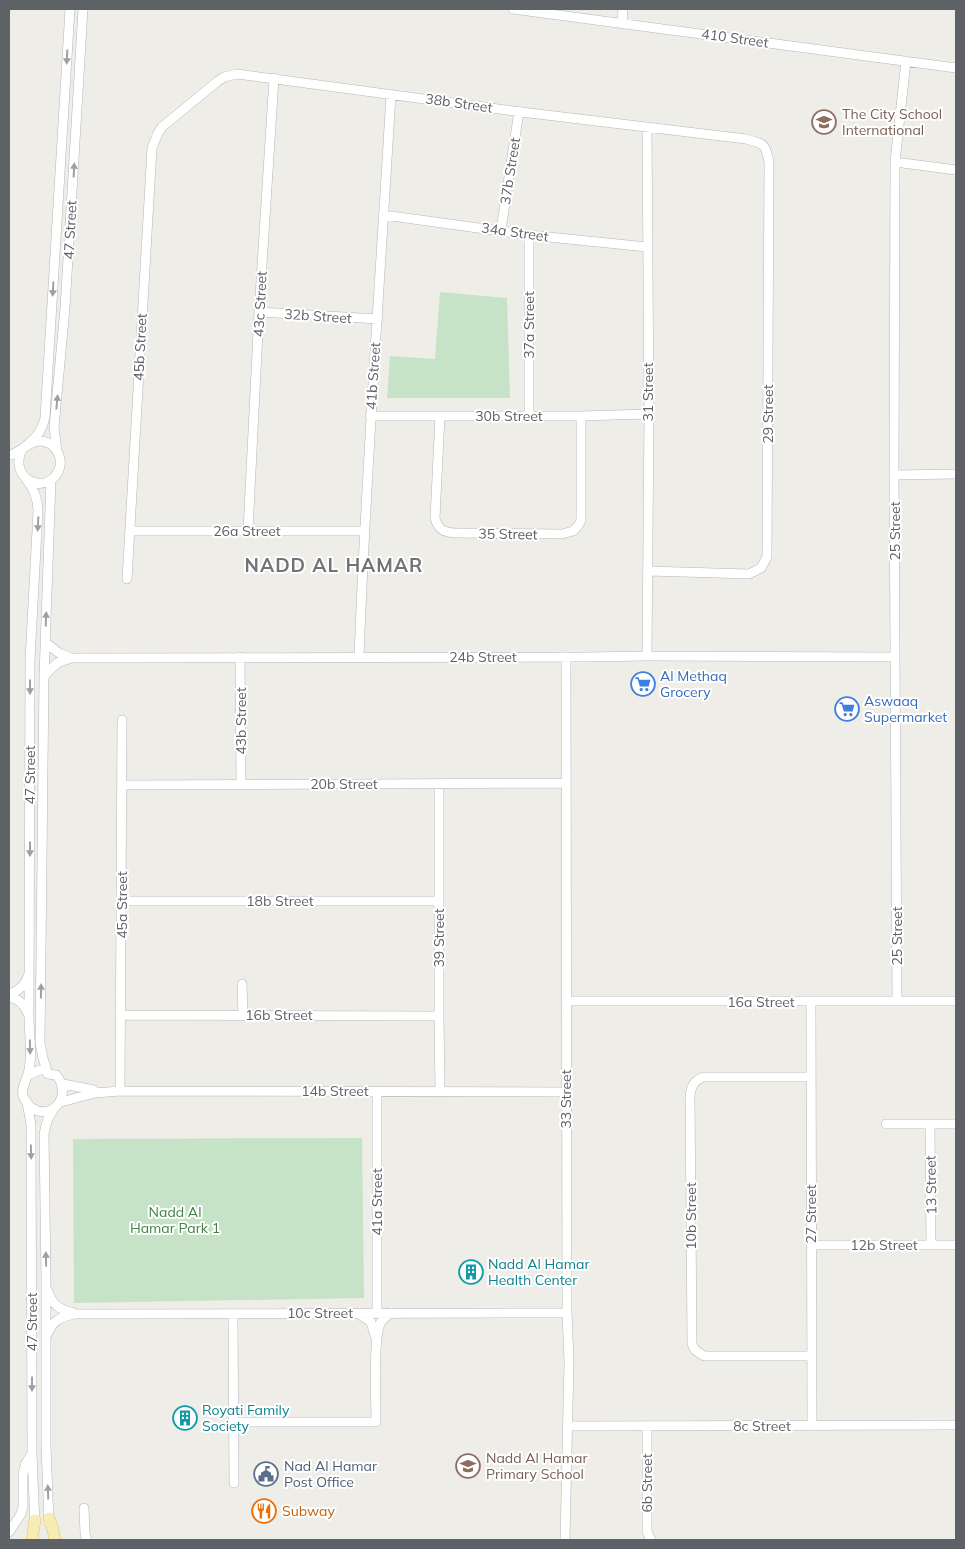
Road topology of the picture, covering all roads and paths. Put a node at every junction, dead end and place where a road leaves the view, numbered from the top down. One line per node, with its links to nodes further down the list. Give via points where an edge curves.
1 (70, 9): 27 (street, 47 Street, one-way to 27, via 45,418 39,434)
2 (83, 9): 28 (street, 47 Street, one-way to 2, via 54,427 66,308)
3 (513, 9): 5 (street, 410 Street)
4 (623, 9): 5 (street)
5 (622, 23): 6 (street, 410 Street)
6 (906, 61): 7 (street, 410 Street); 14 (street, 25 Street)
7 (956, 68)
8 (274, 78): 9 (street, 38b Street); 11 (street, 38b Street, via 237,74 224,77); 20 (street, 43c Street)
9 (391, 94): 10 (street, 38b Street); 16 (street, 41b Street)
10 (519, 112): 12 (street, 38b Street); 17 (street, 37b Street)
11 (169, 122): 36 (street, 45b Street, via 158,133 152,148)
12 (647, 128): 13 (street, 38b Street, via 746,138); 19 (street, 31 Street)
13 (764, 145): 39 (street, 29 Street, via 769,181 767,557 761,568 749,574)
14 (895, 162): 15 (street); 33 (street, 25 Street)
15 (956, 170)
16 (384, 215): 17 (street, 34a Street); 21 (street, 41b Street)
17 (501, 230): 18 (street, 34a Street)
18 (529, 235): 19 (street, 34a Street); 25 (street, 37a Street)
19 (647, 248): 22 (street, 31 Street)
20 (259, 312): 21 (street, 32b Street); 37 (street, 43c Street)
21 (378, 319): 23 (street, 41b Street)
22 (649, 414): 26 (street, 30b Street); 39 (street, 31 Street)
23 (370, 416): 24 (street, 30b Street); 38 (street, 41b Street)
24 (440, 416): 25 (street, 30b Street); 26 (street, 35 Street, via 435,518 442,531 556,534 574,531 581,520)
25 (529, 416): 26 (street, 30b Street)
26 (581, 416)
27 (25, 447): 28 (street, via 40,441); 29 (street); 31 (street, via 19,456)
28 (57, 450): 35 (street, via 60,468)
29 (9, 454)
30 (9, 466): 31 (street)
31 (20, 470): 34 (street)
32 (956, 474): 33 (street)
33 (894, 475): 46 (street, 25 Street)
34 (26, 479): 35 (street, via 40,483); 56 (street, 47 Street, one-way to 56, via 36,495 38,511 30,660)
35 (51, 480): 41 (street, 47 Street, one-way to 35)
36 (130, 531): 37 (street, 26a Street); 40 (street, 45b Street)
37 (248, 531): 38 (street, 26a Street)
38 (364, 531): 44 (street, 41b Street)
39 (648, 572): 42 (street, 31 Street)
40 (127, 578)
41 (45, 642): 47 (street); 48 (street, 47 Street)
42 (647, 656): 45 (street, 24b Street); 46 (street, 24b Street)
43 (240, 657): 44 (street, 24b Street); 47 (street, 24b Street); 51 (street, 43b Street)
44 (359, 657): 45 (street, 24b Street)
45 (566, 657): 50 (street, 33 Street)
46 (895, 657): 59 (street, 25 Street)
47 (72, 658): 48 (street, 24b Street, via 53,666)
48 (44, 676): 67 (street, 47 Street, one-way to 48, via 40,1043)
49 (122, 720): 53 (street, 45a Street)
50 (566, 783): 52 (street, 20b Street); 61 (street, 33 Street)
51 (241, 784): 52 (street, 20b Street); 53 (street, 20b Street)
52 (439, 784): 55 (street, 39 Street)
53 (122, 785): 54 (street, 45a Street)
54 (122, 901): 55 (street, 18b Street); 63 (street, 45a Street)
55 (439, 901): 66 (street, 39 Street)
56 (29, 973): 58 (street, via 24,986); 65 (street, 47 Street)
57 (242, 984): 64 (street)
58 (9, 995): 65 (street, via 20,1001)
59 (897, 1001): 60 (street, 16a Street); 62 (street, 16a Street)
60 (956, 1001)
61 (566, 1002): 62 (street, 16a Street); 75 (street, 33 Street)
62 (811, 1002): 69 (street, 27 Street)
63 (120, 1015): 64 (street, 16b Street); 72 (street, 45a Street)
64 (242, 1015): 66 (street, 16b Street)
65 (29, 1016): 68 (street, 47 Street, one-way to 68)
66 (438, 1016): 74 (street, 39 Street)
67 (48, 1074): 68 (street, via 46,1070 40,1070); 70 (street, via 56,1075)
68 (28, 1075): 76 (street, via 23,1089)
69 (811, 1077): 81 (street, 27 Street); 93 (street, 10b Street, via 703,1077 693,1084 690,1115 692,1338 695,1350 704,1356)
70 (63, 1084): 71 (street, 14b Street); 77 (street)
71 (104, 1091): 72 (street, 14b Street); 77 (street, 14b Street)
72 (120, 1091): 73 (street, 14b Street)
73 (377, 1091): 74 (street, 14b Street); 86 (street, 41a Street)
74 (440, 1091): 75 (street, 14b Street)
75 (566, 1092): 88 (street, 33 Street)
76 (27, 1103): 77 (street, via 37,1110 49,1110); 99 (street, 47 Street, one-way to 99, via 31,1124)
77 (58, 1105): 84 (street, 47 Street, one-way to 77, via 44,1134 47,1121)
78 (886, 1124): 79 (street)
79 (930, 1124): 80 (street); 82 (street, 13 Street)
80 (956, 1124)
81 (811, 1244): 82 (street, 12b Street); 93 (street, 27 Street)
82 (931, 1245): 83 (street, 12b Street)
83 (956, 1245)
84 (46, 1285): 89 (street, 10c Street, via 55,1306); 91 (street, 47 Street)
85 (357, 1313): 86 (street, 10c Street); 90 (street, 10c Street); 92 (street, via 371,1322)
86 (377, 1313): 87 (street, 10c Street)
87 (391, 1313): 88 (street, 10c Street); 92 (street, via 380,1324)
88 (567, 1313): 96 (street, 33 Street)
89 (74, 1314): 90 (street, 10c Street); 91 (street, 10c Street, via 57,1320)
90 (233, 1314): 94 (street)
91 (46, 1337): 102 (street, 47 Street, one-way to 91)
92 (376, 1344): 94 (street, via 376,1422)
93 (812, 1356): 98 (street, 27 Street)
94 (234, 1422): 100 (street)
95 (956, 1425): 98 (street, 8c Street)
96 (568, 1426): 97 (street, 8c Street); 110 (street, 33 Street)
97 (647, 1426): 98 (street, 8c Street); 111 (street, 6b Street, via 647,1524)
98 (812, 1426)
99 (32, 1453): 103 (street, 47 Street); 104 (street, via 23,1474 21,1514)
100 (234, 1483)
101 (84, 1508): 109 (street)
102 (49, 1518): 107 (street, 47 Street); 108 (main road)
103 (35, 1520): 105 (main road); 106 (street, 47 Street)
104 (9, 1532)
105 (32, 1540)
106 (37, 1540)
107 (51, 1540)
108 (55, 1540)
109 (87, 1540)
110 (565, 1540)
111 (651, 1540)

